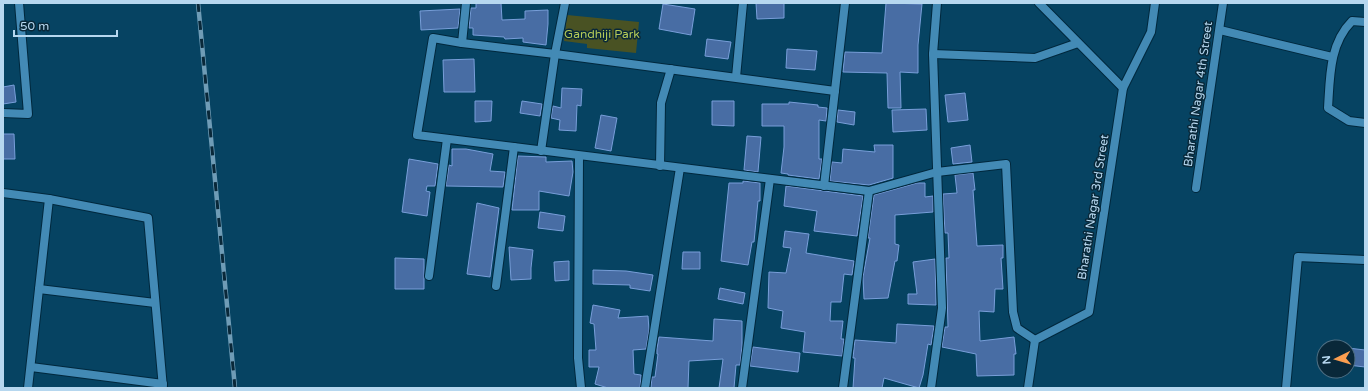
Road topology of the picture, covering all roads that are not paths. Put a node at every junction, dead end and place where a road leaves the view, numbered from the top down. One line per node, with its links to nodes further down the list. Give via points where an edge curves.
1 (19, 3): 21 (street, via 28,114)
2 (466, 3): 13 (street)
3 (565, 3): 14 (street)
4 (743, 3): 18 (street)
5 (846, 3): 20 (street)
6 (937, 3): 15 (street)
7 (1039, 3): 12 (street)
8 (1155, 3): 19 (street, Bharathi Nagar 3rd Street, via 1151,32)
9 (1223, 3): 11 (street, Bharathi Nagar 4th Street)
10 (1365, 22): 16 (street, via 1352,21 1345,28)
11 (1220, 30): 16 (street); 32 (street, Bharathi Nagar 4th Street)
12 (1078, 43): 15 (street, via 1035,58); 19 (street)
13 (462, 44): 14 (street); 23 (street, via 433,38 417,135)
14 (555, 54): 17 (street); 25 (street)
15 (933, 54): 29 (street)
16 (1332, 57): 22 (street, via 1328,108 1348,121)
17 (671, 69): 18 (street); 27 (street, via 661,104)
18 (736, 77): 20 (street)
19 (1123, 88): 41 (street, Bharathi Nagar 3rd Street, via 1089,312)
20 (835, 90): 31 (street)
21 (3, 113)
22 (1365, 123)
23 (447, 139): 24 (street); 37 (street)
24 (514, 147): 25 (street); 38 (street)
25 (541, 151): 26 (street)
26 (579, 156): 27 (street); 45 (street, via 578,358)
27 (660, 166): 28 (street)
28 (680, 168): 30 (street); 46 (street)
29 (937, 172): 33 (street); 41 (street, via 1006,164 1012,312 1017,328); 49 (street, via 942,308)
30 (770, 179): 31 (street); 47 (street)
31 (824, 186): 33 (street)
32 (1196, 188)
33 (869, 191): 48 (street)
34 (3, 193): 35 (street)
35 (49, 199): 39 (street); 40 (street, via 148,218)
36 (1365, 260): 51 (street, via 1298,258)
37 (430, 276)
38 (496, 286)
39 (39, 289): 40 (street); 42 (street)
40 (156, 303): 43 (street)
41 (1035, 340): 50 (street)
42 (31, 367): 43 (street); 44 (street)
43 (163, 386)
44 (28, 388)
45 (581, 388)
46 (645, 388)
47 (742, 388)
48 (843, 388)
49 (931, 388)
50 (1028, 388)
51 (1286, 388)

